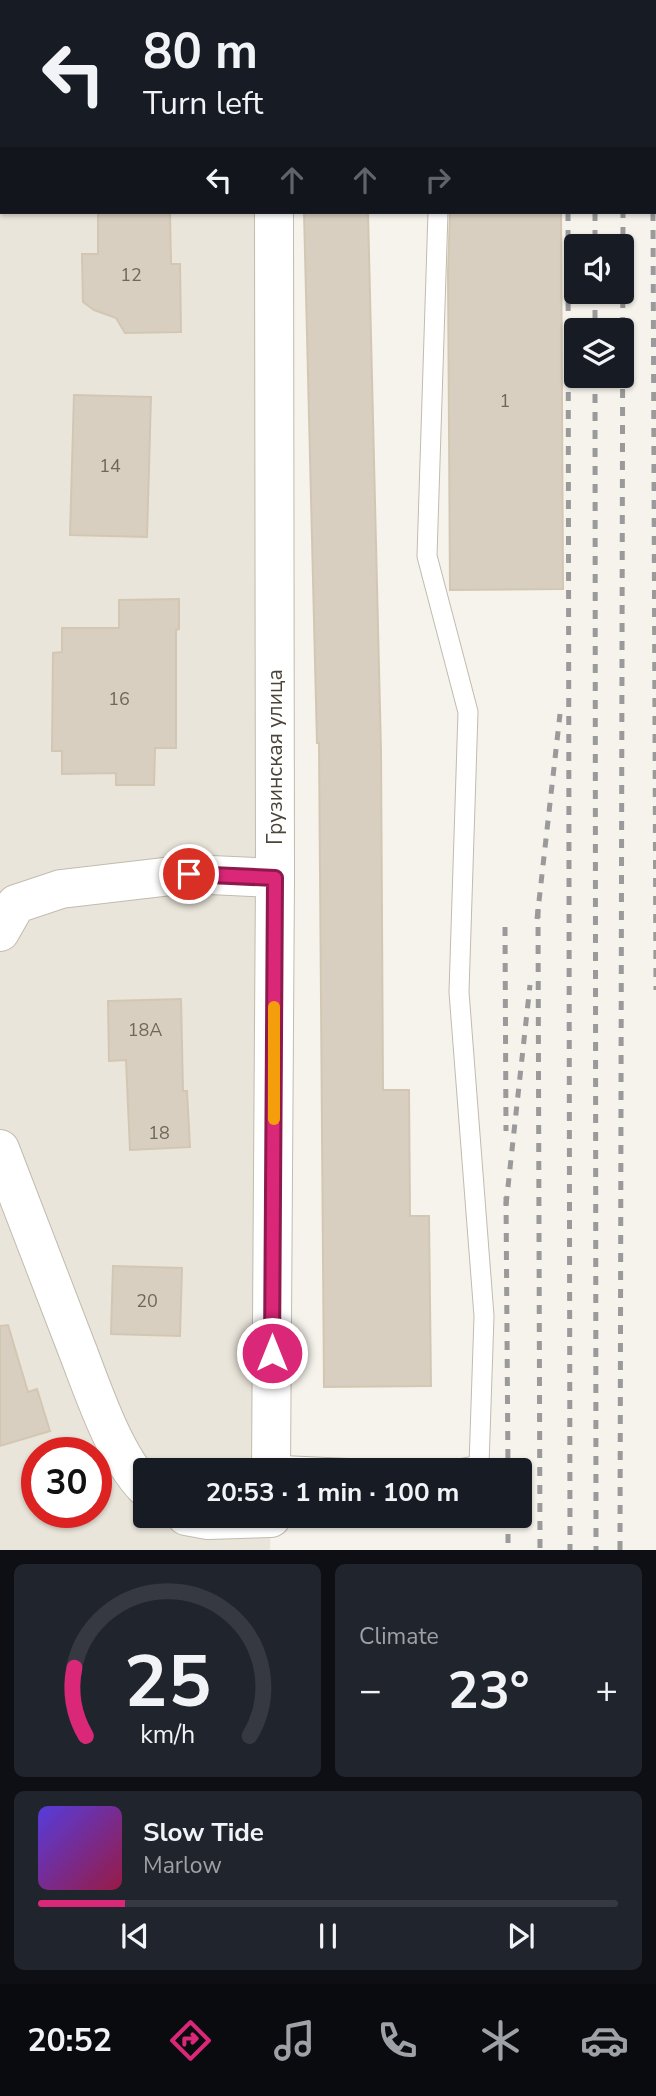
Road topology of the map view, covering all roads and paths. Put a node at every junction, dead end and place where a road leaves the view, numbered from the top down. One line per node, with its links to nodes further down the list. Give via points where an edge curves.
1 (274, 214): 3 (street, Грузинская улица)
2 (438, 214): 7 (lane, via 427,556 468,712 459,992 484,1316)
3 (275, 878): 4 (street, via 189,874 61,889 16,904); 6 (street, Грузинская улица)
4 (3, 919)
5 (0, 1149): 8 (street, via 90,1383)
6 (271, 1458)
7 (479, 1458)
8 (133, 1472)

